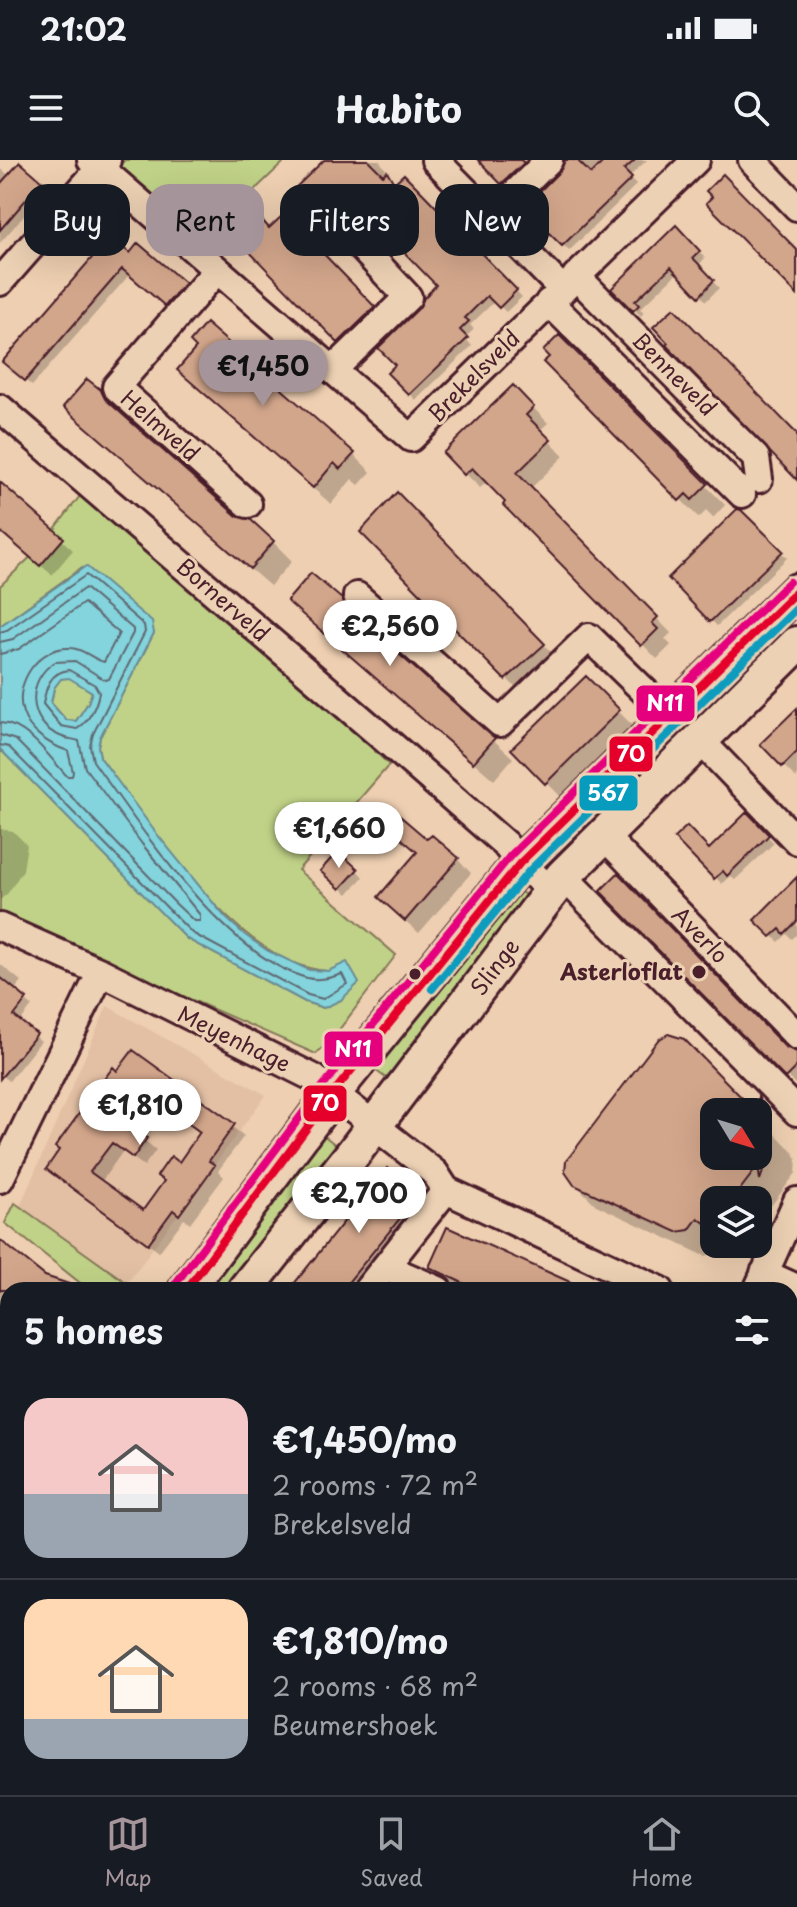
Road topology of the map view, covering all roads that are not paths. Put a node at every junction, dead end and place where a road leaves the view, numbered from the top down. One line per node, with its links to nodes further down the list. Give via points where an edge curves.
1 (435, 160): 6 (street)
2 (549, 160): 7 (street)
3 (696, 160): 13 (street, Brekelsveld)
4 (752, 160): 8 (street)
5 (100, 162): 11 (street, Brekelsveld); 12 (street)
6 (459, 184)
7 (525, 184)
8 (797, 207)
9 (370, 256): 14 (street, via 408,297)
10 (529, 256): 13 (street)
11 (217, 270): 14 (street, Brekelsveld); 16 (street, Helmveld, via 116,387)
12 (0, 282)
13 (562, 289): 13 (street, Benneveld, via 756,458 750,487); 14 (street, Brekelsveld, via 411,438)
14 (333, 370)
15 (0, 408): 26 (street, Bornerveld, via 505,844)
16 (248, 504)
17 (797, 591): 19 (main road, Slinge)
18 (357, 596): 22 (street, via 500,723 589,637)
19 (744, 643): 21 (street); 22 (main road, Slinge)
20 (797, 644): 21 (main road, Slinge)
21 (772, 669): 23 (main road, Slinge)
22 (671, 717): 26 (main road, Slinge)
23 (700, 740): 24 (main road, Slinge); 25 (street)
24 (603, 835): 27 (main road, Slinge); 30 (street, Averlo)
25 (797, 841)
26 (520, 863): 27 (street, Bornerveld); 31 (main road, Slinge)
27 (558, 884): 32 (street, Bornerveld); 33 (main road, Slinge)
28 (0, 927): 29 (street, Meyenhage)
29 (101, 972): 31 (street, Meyenhage, via 314,1078); 34 (street)
30 (797, 1036)
31 (333, 1093): 33 (street, Meyenhage); 38 (main road, Slinge)
32 (797, 1112)
33 (374, 1126): 35 (street, Meyenhage, via 435,1173); 39 (main road, Slinge)
34 (0, 1179)
35 (446, 1190): 37 (street); 42 (street, Meyenhage)
36 (797, 1201): 43 (street)
37 (385, 1267): 40 (street); 41 (street)
38 (192, 1282)
39 (251, 1282)
40 (373, 1282)
41 (420, 1282)
42 (643, 1282)
43 (760, 1282)

